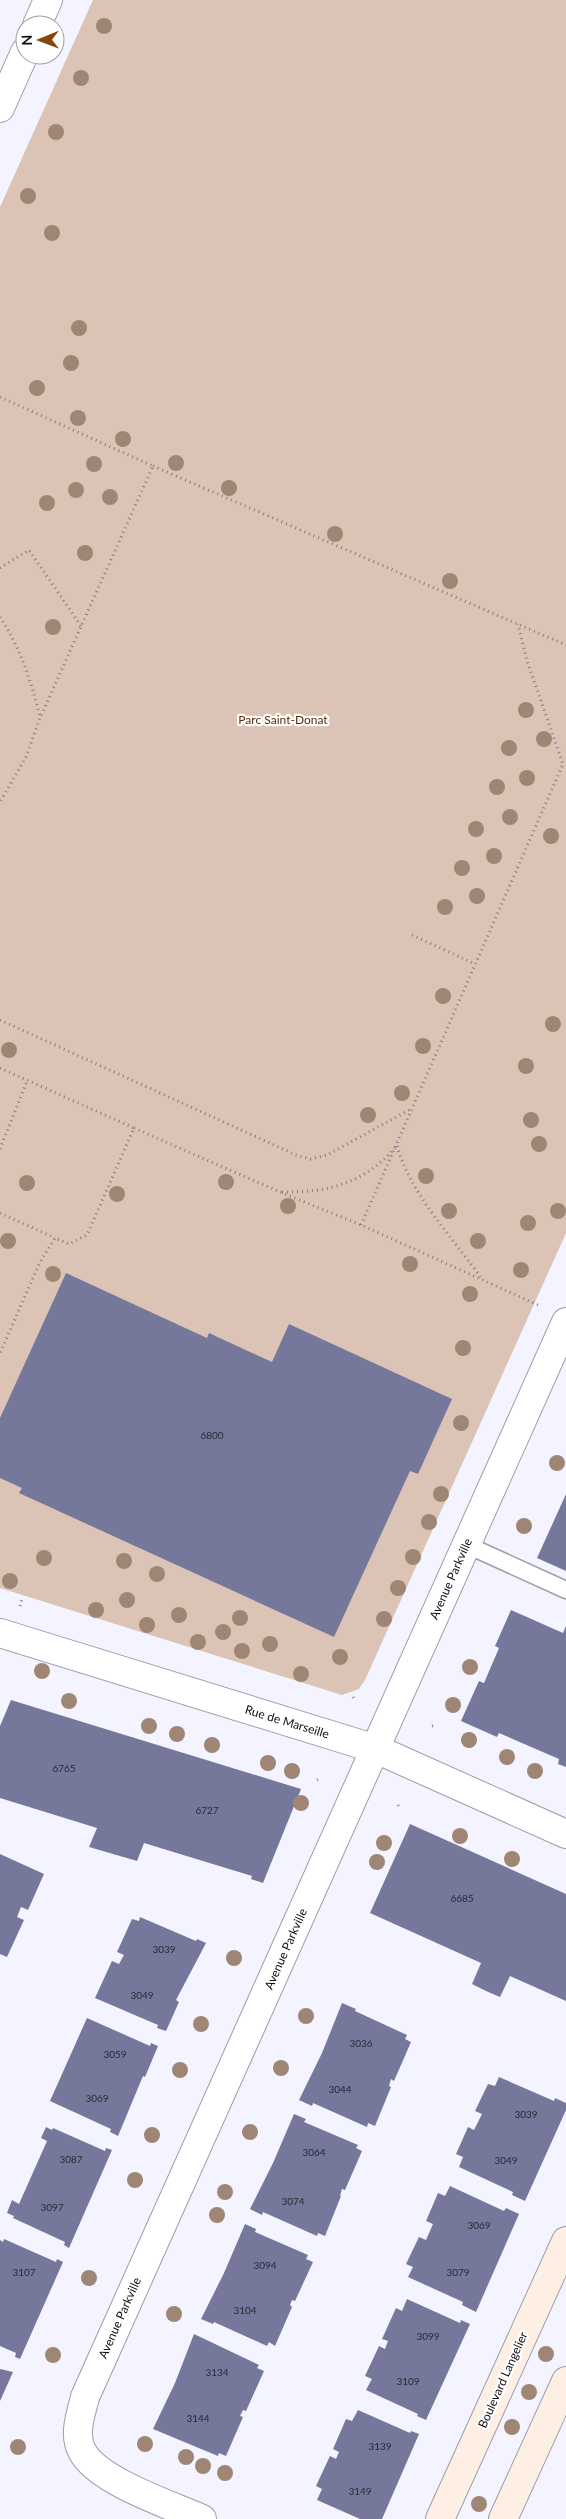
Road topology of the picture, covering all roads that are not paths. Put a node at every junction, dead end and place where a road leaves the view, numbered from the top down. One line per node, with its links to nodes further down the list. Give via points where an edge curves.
1 (48, 0): 2 (street)
2 (41, 15)
3 (19, 65): 4 (street)
4 (0, 108)
5 (566, 1322): 6 (street, Avenue Parkville)
6 (466, 1545): 7 (lane); 9 (street, Avenue Parkville)
7 (566, 1590)
8 (0, 1633): 9 (street, Rue de Marseille)
9 (376, 1749): 10 (street, Rue de Marseille); 13 (street, Avenue Parkville, via 85,2397 78,2426 81,2450 94,2467 113,2479)
10 (566, 1834)
11 (566, 2241): 14 (main road, Boulevard Langelier)
12 (566, 2380): 15 (main road)
13 (202, 2519)
14 (440, 2519)
15 (503, 2519)

